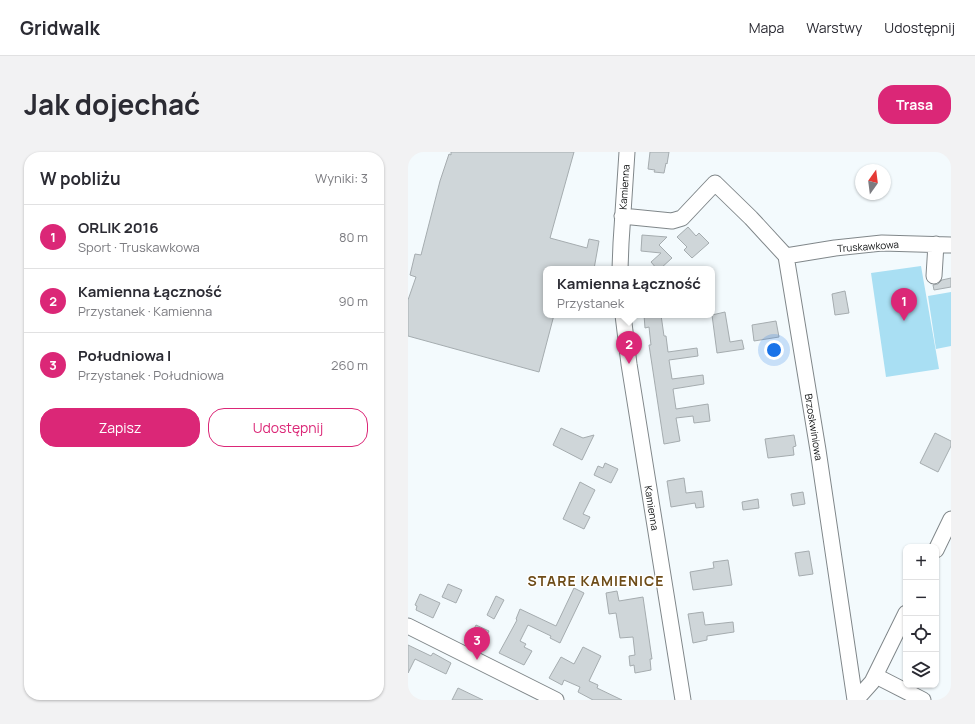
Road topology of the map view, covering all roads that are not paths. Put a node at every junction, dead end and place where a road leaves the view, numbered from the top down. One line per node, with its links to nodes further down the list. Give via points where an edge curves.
1 (627, 152): 2 (street, Kamienna)
2 (622, 216): 5 (street, via 677,220 682,218 715,183); 6 (street, Kamienna)
3 (936, 244): 4 (street, Truskawkowa); 5 (street, Truskawkowa, via 882,243); 7 (street)
4 (951, 245)
5 (786, 256): 16 (street, Brzoskwiniowa)
6 (620, 266)
7 (934, 276)
8 (623, 318): 15 (street, Kamienna)
9 (951, 519): 10 (street)
10 (939, 544)
11 (905, 616): 13 (street)
12 (408, 626): 14 (street)
13 (876, 676): 16 (street); 17 (street)
14 (556, 700)
15 (683, 700)
16 (855, 700)
17 (924, 700)

